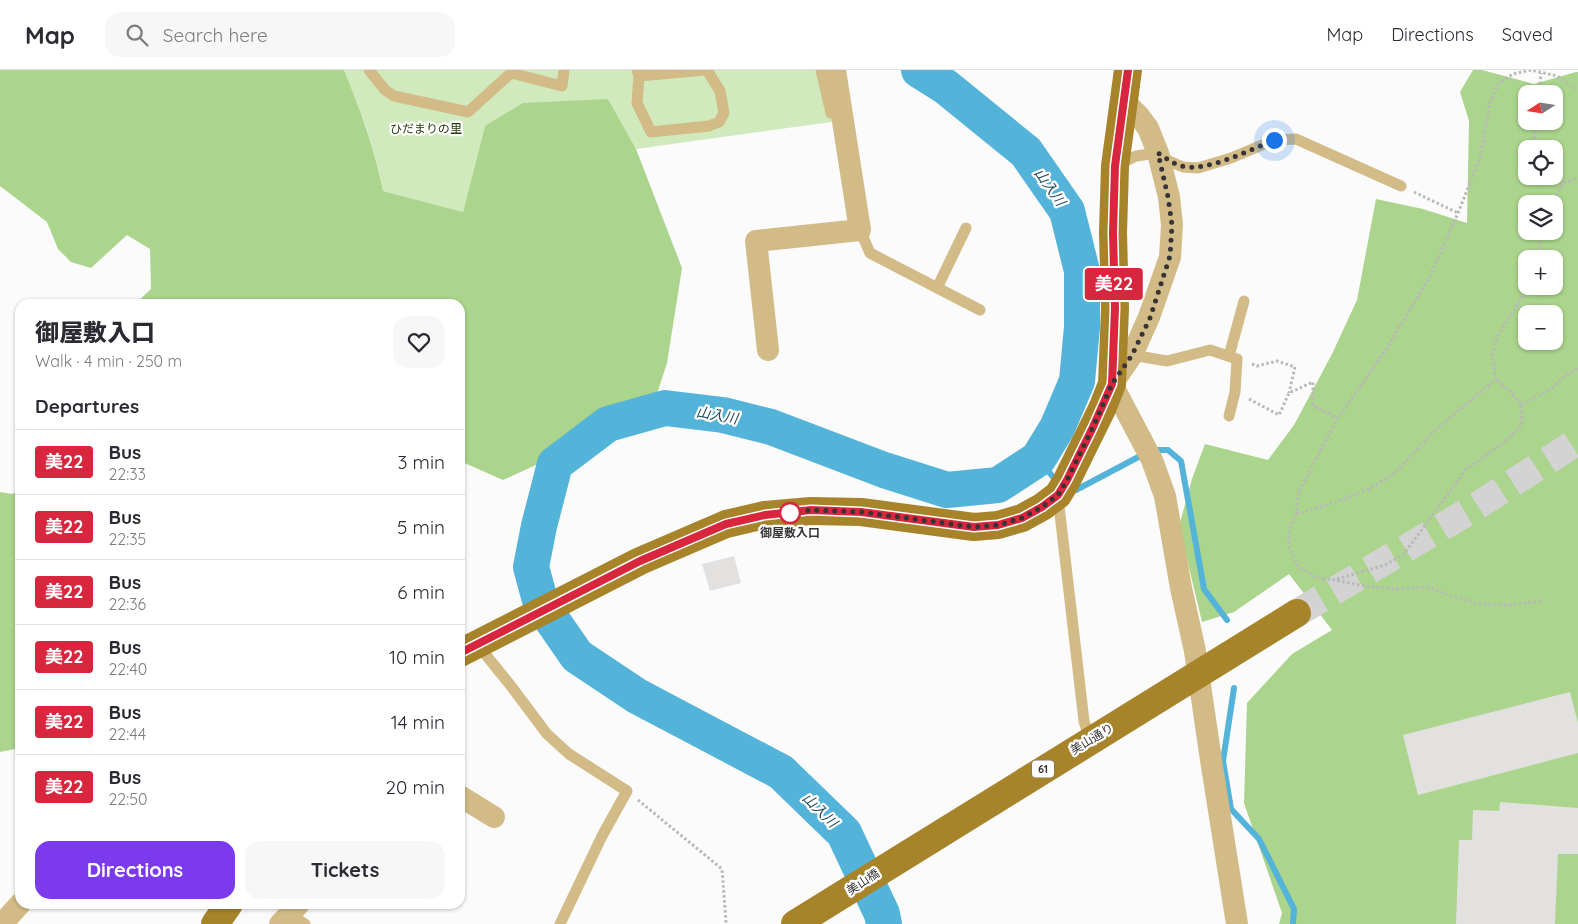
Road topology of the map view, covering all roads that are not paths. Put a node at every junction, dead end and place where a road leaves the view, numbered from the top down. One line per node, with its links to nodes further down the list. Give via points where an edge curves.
1 (369, 70): 2 (lane, via 394,96 468,112 511,73 562,86)
2 (564, 70)
3 (707, 70): 7 (lane); 7 (lane, via 720,91 724,113 719,122 709,126 651,132 637,103)
4 (821, 70): 9 (lane)
5 (835, 70): 14 (street)
6 (1128, 70): 8 (main road)
7 (638, 73)
8 (1124, 101): 10 (street, via 1148,128); 11 (main road)
9 (831, 113)
10 (1158, 153): 11 (lane, via 1136,156); 12 (lane, via 1183,167 1198,168 1274,140 1296,139); 19 (street, via 1170,206 1170,256 1150,318)
11 (1115, 166): 21 (main road)
12 (1401, 186)
13 (966, 228): 15 (lane)
14 (860, 230): 15 (lane, via 870,253); 18 (street, via 756,240)
15 (937, 288): 17 (lane)
16 (1244, 301): 20 (lane)
17 (980, 310)
18 (768, 350)
19 (1132, 355): 20 (lane, via 1167,361 1210,350); 21 (street)
20 (1233, 358): 22 (lane, via 1235,392)
21 (1112, 384): 23 (main road); 26 (street, via 1148,452 1164,496)
22 (1228, 416)
23 (1062, 488): 25 (main road, via 1042,507 1022,518 998,525 974,527 861,512 811,510 765,515 726,524 640,561); 27 (lane, via 1084,721)
24 (1297, 612): 26 (main road, 美山通り / 61)
25 (468, 649): 35 (lane, via 511,686 547,734 569,754 627,791)
26 (1198, 674): 27 (main road, 美山通り / 61); 37 (street)
27 (1090, 740): 30 (main road, 美山通り / 61)
28 (465, 799): 29 (street)
29 (494, 817)
30 (888, 865): 36 (main road, 美山橋 / 61)
31 (16, 909): 33 (street)
32 (226, 909): 34 (main road)
33 (2, 924)
34 (215, 924)
35 (560, 924)
36 (795, 924)
37 (1237, 924)

